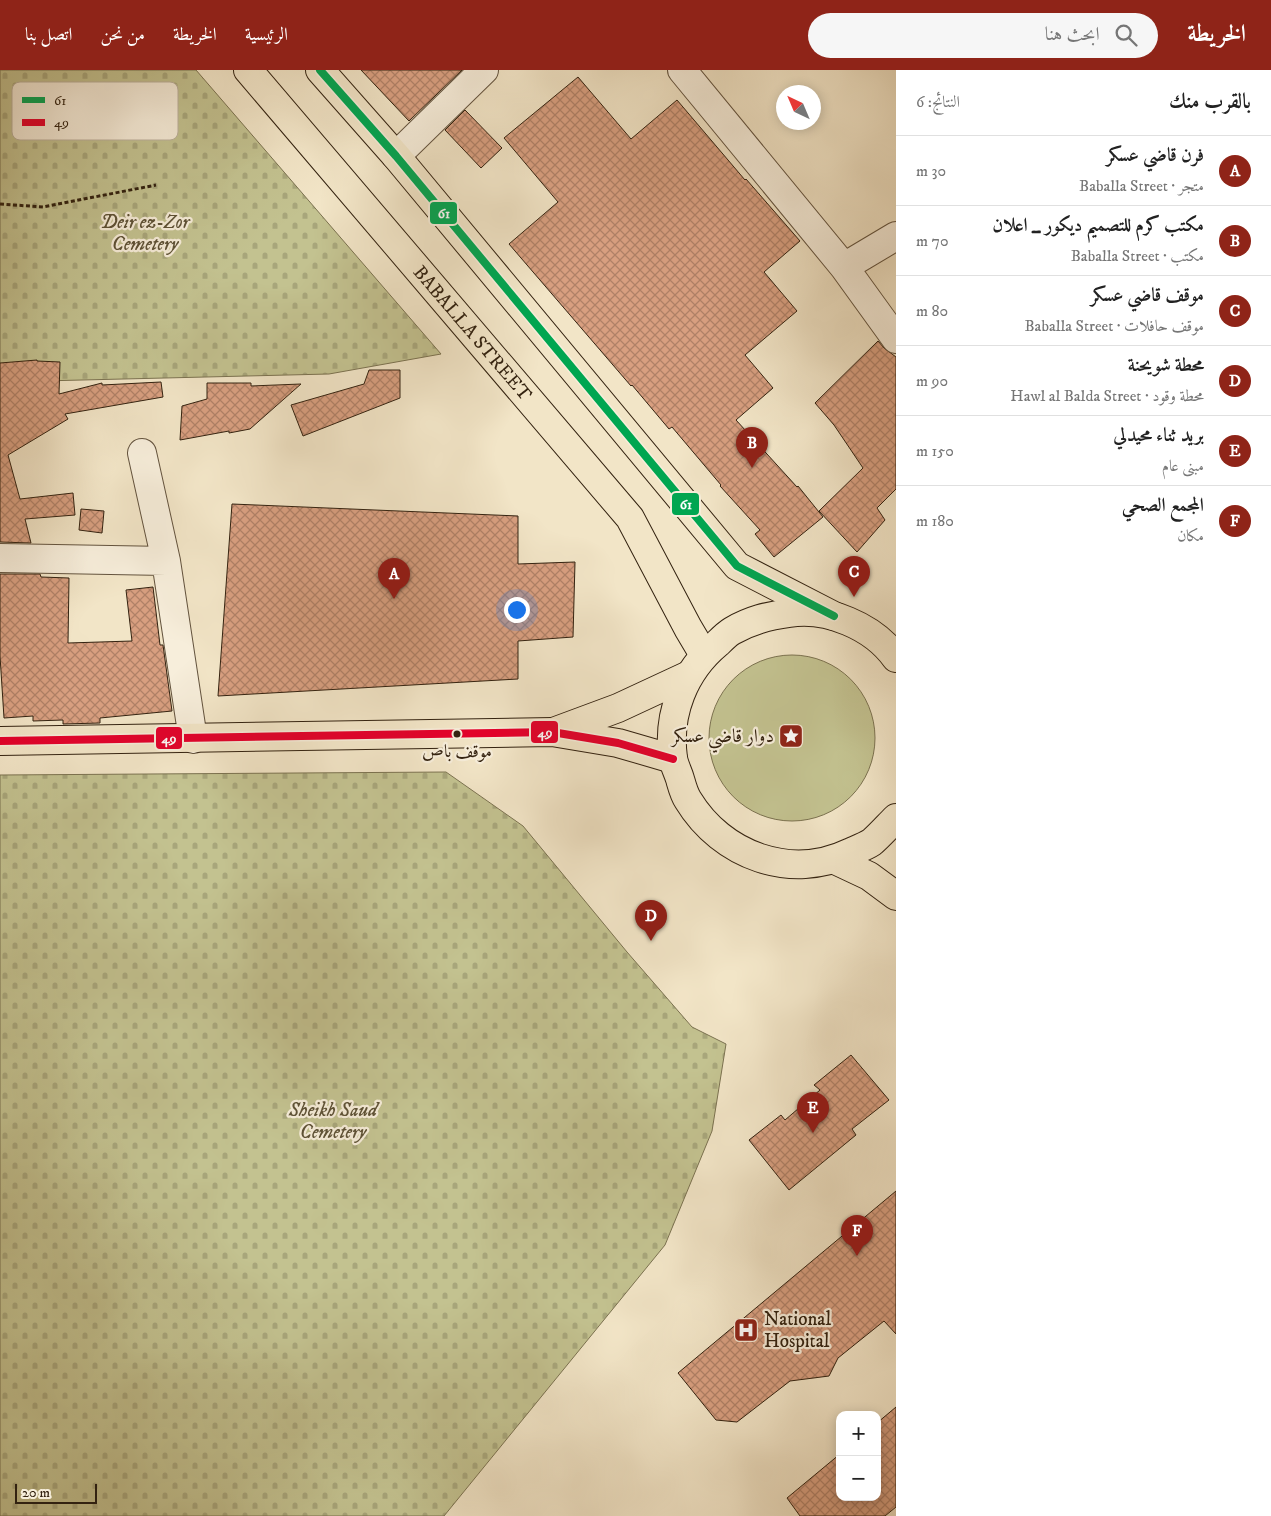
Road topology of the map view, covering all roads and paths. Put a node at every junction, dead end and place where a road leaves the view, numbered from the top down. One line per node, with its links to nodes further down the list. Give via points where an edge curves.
1 (248, 70): 16 (main road, via 630,518 688,628)
2 (320, 70): 5 (main road)
3 (484, 70): 5 (street)
4 (682, 70): 9 (street)
5 (396, 156): 14 (main road, via 737,566)
6 (156, 185): 7 (path, via 43,208)
7 (0, 204)
8 (896, 236): 9 (street)
9 (844, 268): 10 (street)
10 (896, 339)
11 (142, 453): 13 (street)
12 (0, 558): 13 (street)
13 (166, 561): 18 (street)
14 (834, 616): 15 (main road, via 874,636); 16 (main road, via 798,612 763,617 731,632)
15 (896, 658)
16 (696, 665): 17 (main road, via 618,708); 20 (main road, via 677,702 672,730)
17 (552, 732): 18 (main road); 20 (main road, via 618,742)
18 (193, 739): 19 (main road)
19 (0, 741)
20 (673, 758): 22 (main road, via 687,799 714,833 750,856 793,865)
21 (896, 818): 22 (main road, via 871,842)
22 (835, 860): 23 (main road, via 870,876)
23 (896, 896)

